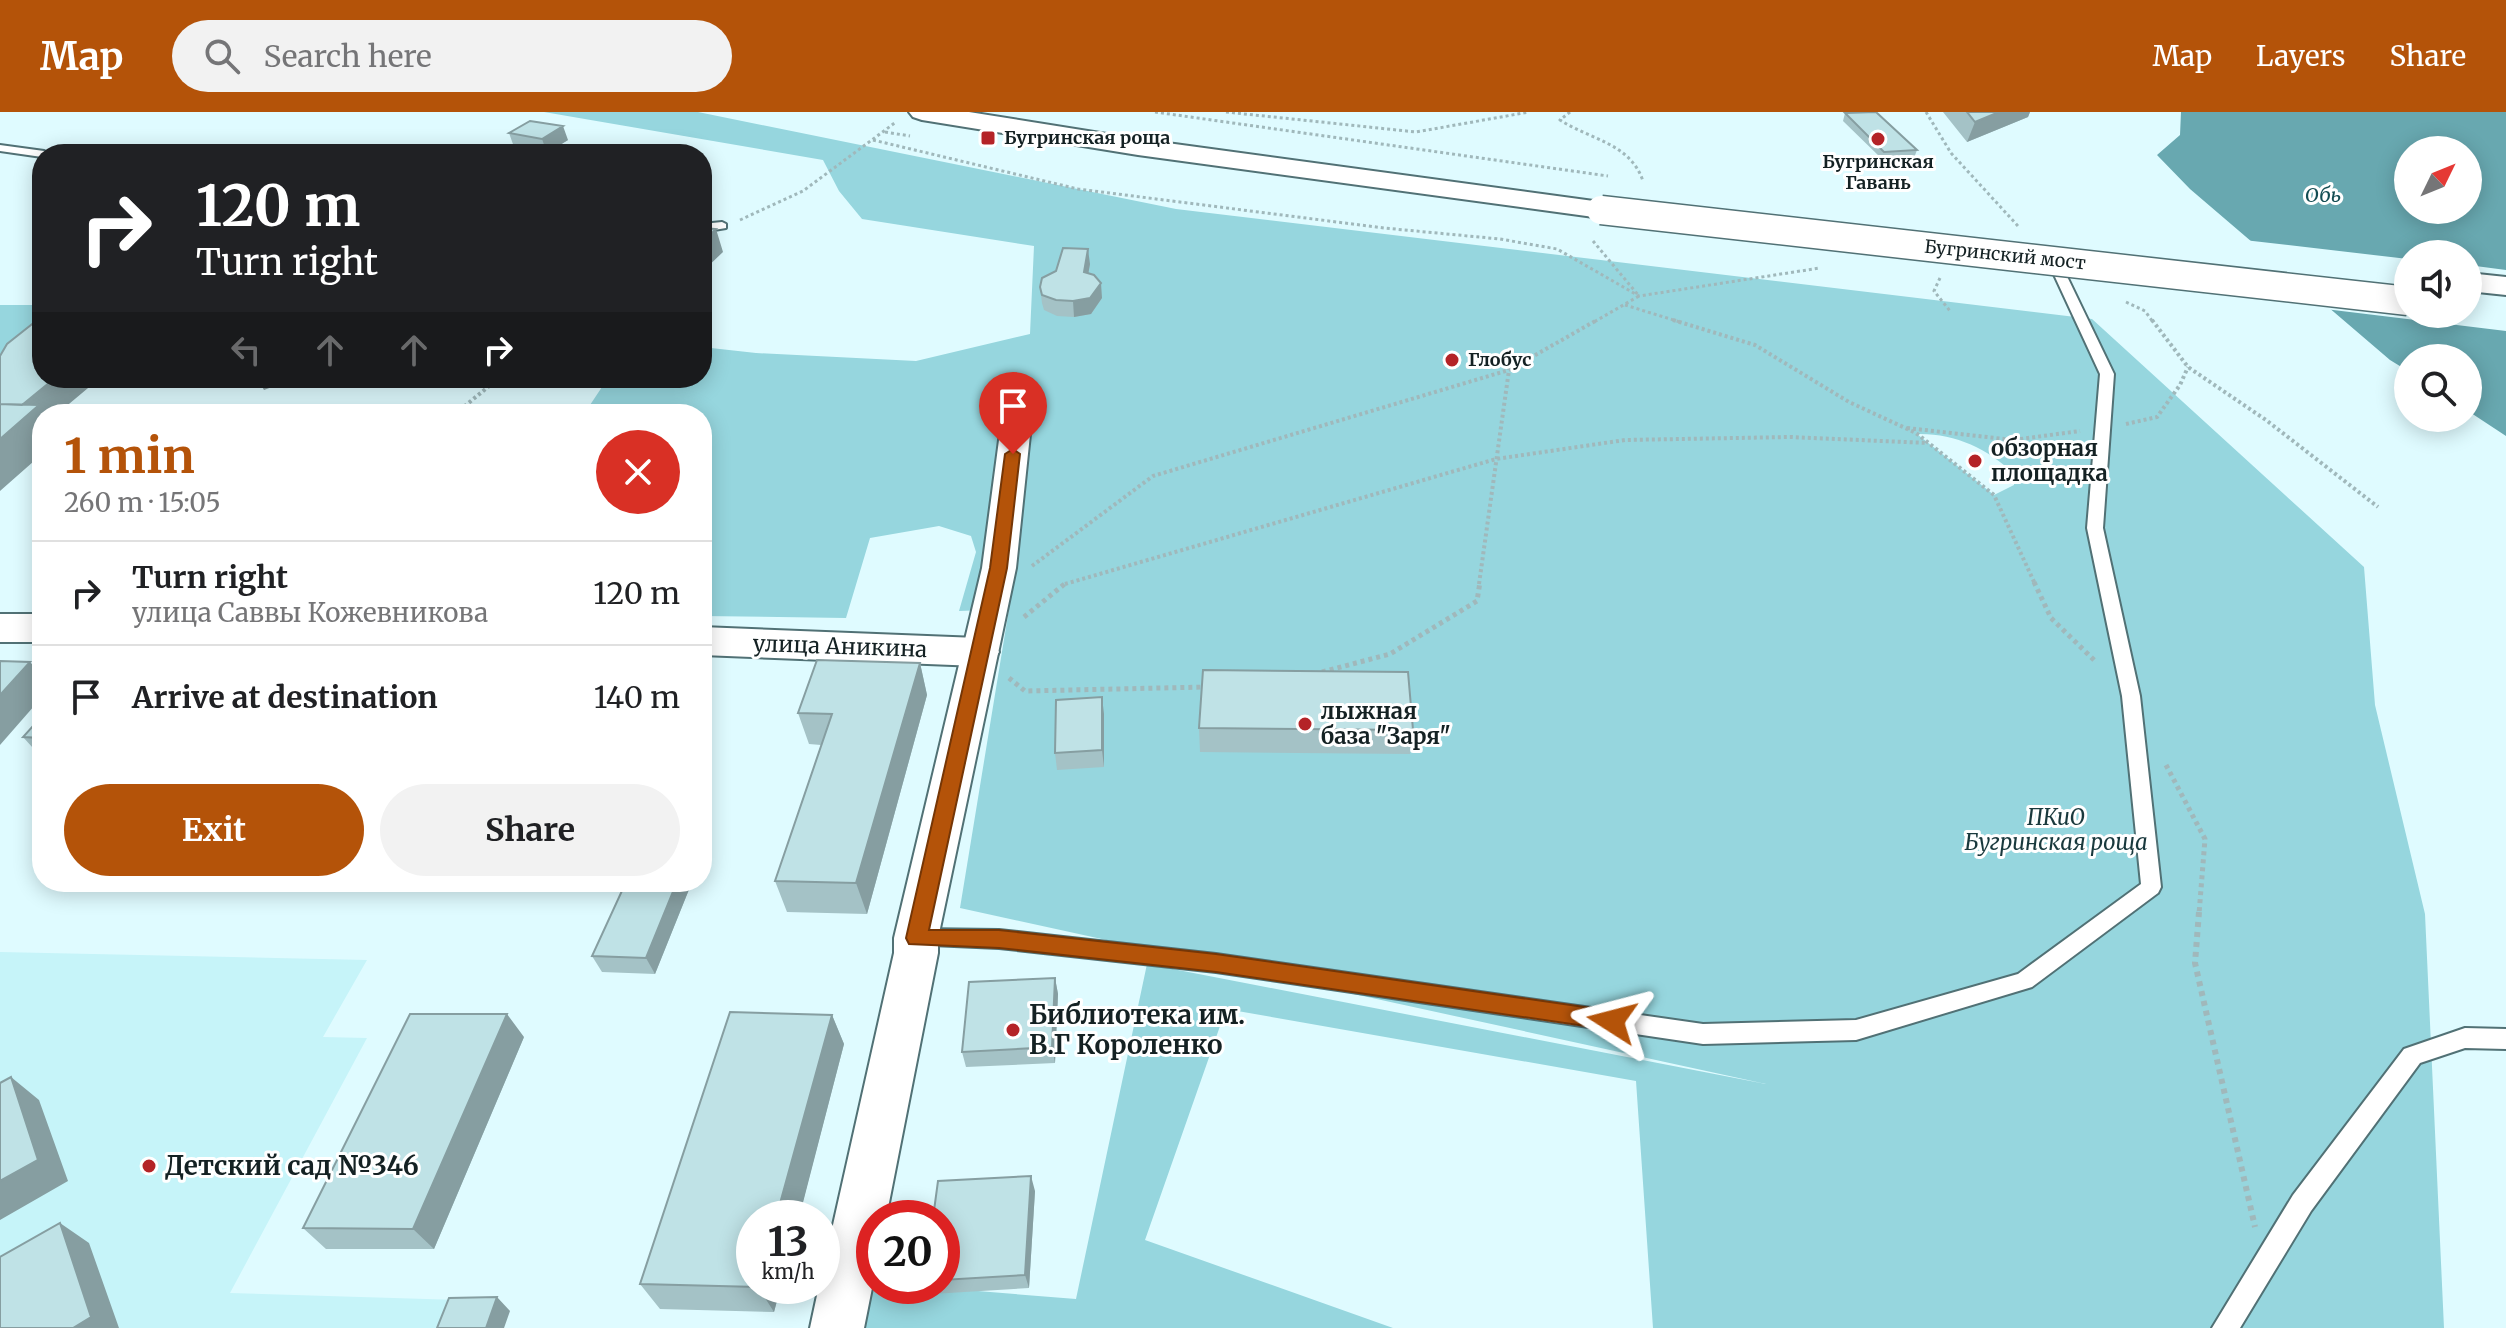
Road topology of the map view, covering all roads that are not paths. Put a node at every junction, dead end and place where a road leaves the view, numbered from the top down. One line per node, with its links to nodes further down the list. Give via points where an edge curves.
1 (1063, 112): 5 (main road)
2 (910, 116): 13 (main road, Бугринский мост, bridge, via 1601,210)
3 (0, 148): 4 (lane)
4 (32, 152)
5 (1452, 164)
6 (1658, 186): 10 (main road)
7 (722, 226): 8 (lane)
8 (712, 227)
9 (2056, 266): 21 (lane, via 2107,374 2095,528 2131,696 2151,887 2024,981 1856,1030 1703,1034 1216,963 999,939)
10 (2394, 273)
11 (2482, 283): 12 (main road)
12 (2506, 286)
13 (2394, 299)
14 (2482, 309): 15 (main road)
15 (2506, 312)
16 (1016, 425): 20 (street, via 999,568)
17 (0, 628): 18 (main road)
18 (32, 628)
19 (712, 641): 20 (main road, улица Аникина)
20 (978, 652): 21 (street)
21 (916, 938): 23 (street)
22 (2506, 1039): 24 (lane, via 2465,1038 2412,1056 2302,1203)
23 (837, 1328)
24 (2225, 1328)

